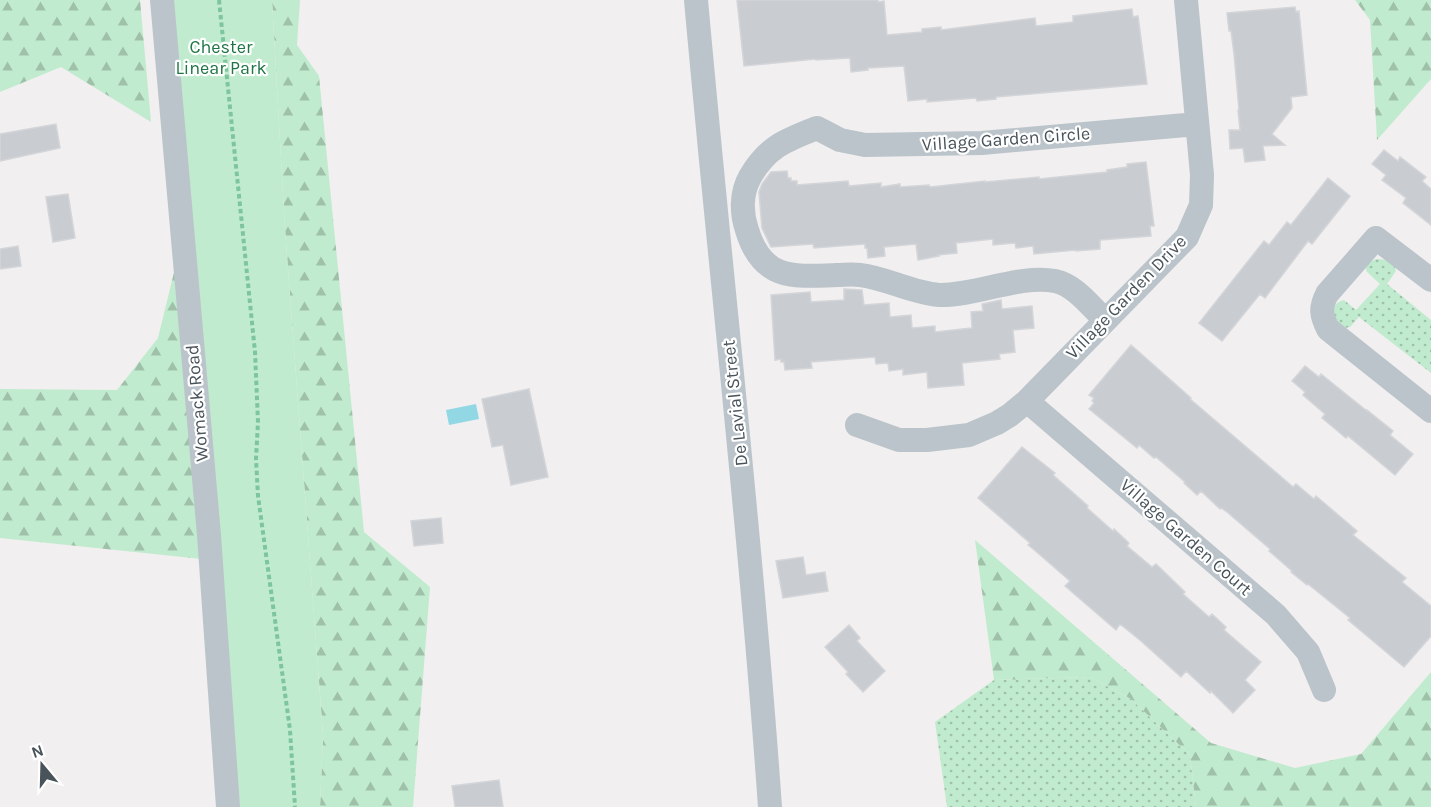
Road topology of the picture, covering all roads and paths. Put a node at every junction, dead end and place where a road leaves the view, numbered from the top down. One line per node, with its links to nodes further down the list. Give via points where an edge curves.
1 (162, 0): 12 (street, Womack Road)
2 (219, 0): 13 (path, via 255,352 258,496 290,730)
3 (696, 0): 14 (street, De Lavial Street)
4 (1186, 0): 5 (street, Village Garden Drive)
5 (1197, 124): 7 (street, Village Garden Drive, via 1201,205 1187,237); 7 (street, Village Garden Circle, via 982,143 865,145 840,140 818,128 769,152 746,183 743,219 750,240 773,270 801,277 858,274 940,295 1042,280 1058,282 1074,290)
6 (1431, 280): 9 (street, via 1376,238 1327,294 1322,317 1328,329)
7 (1105, 320): 8 (street, Village Garden Drive)
8 (1027, 401): 10 (street, Village Garden Drive, via 997,423 969,435 898,440); 11 (street, Village Garden Court, via 1275,615 1308,652)
9 (1431, 411)
10 (857, 425)
11 (1324, 690)
12 (228, 807)
13 (295, 807)
14 (770, 807)

